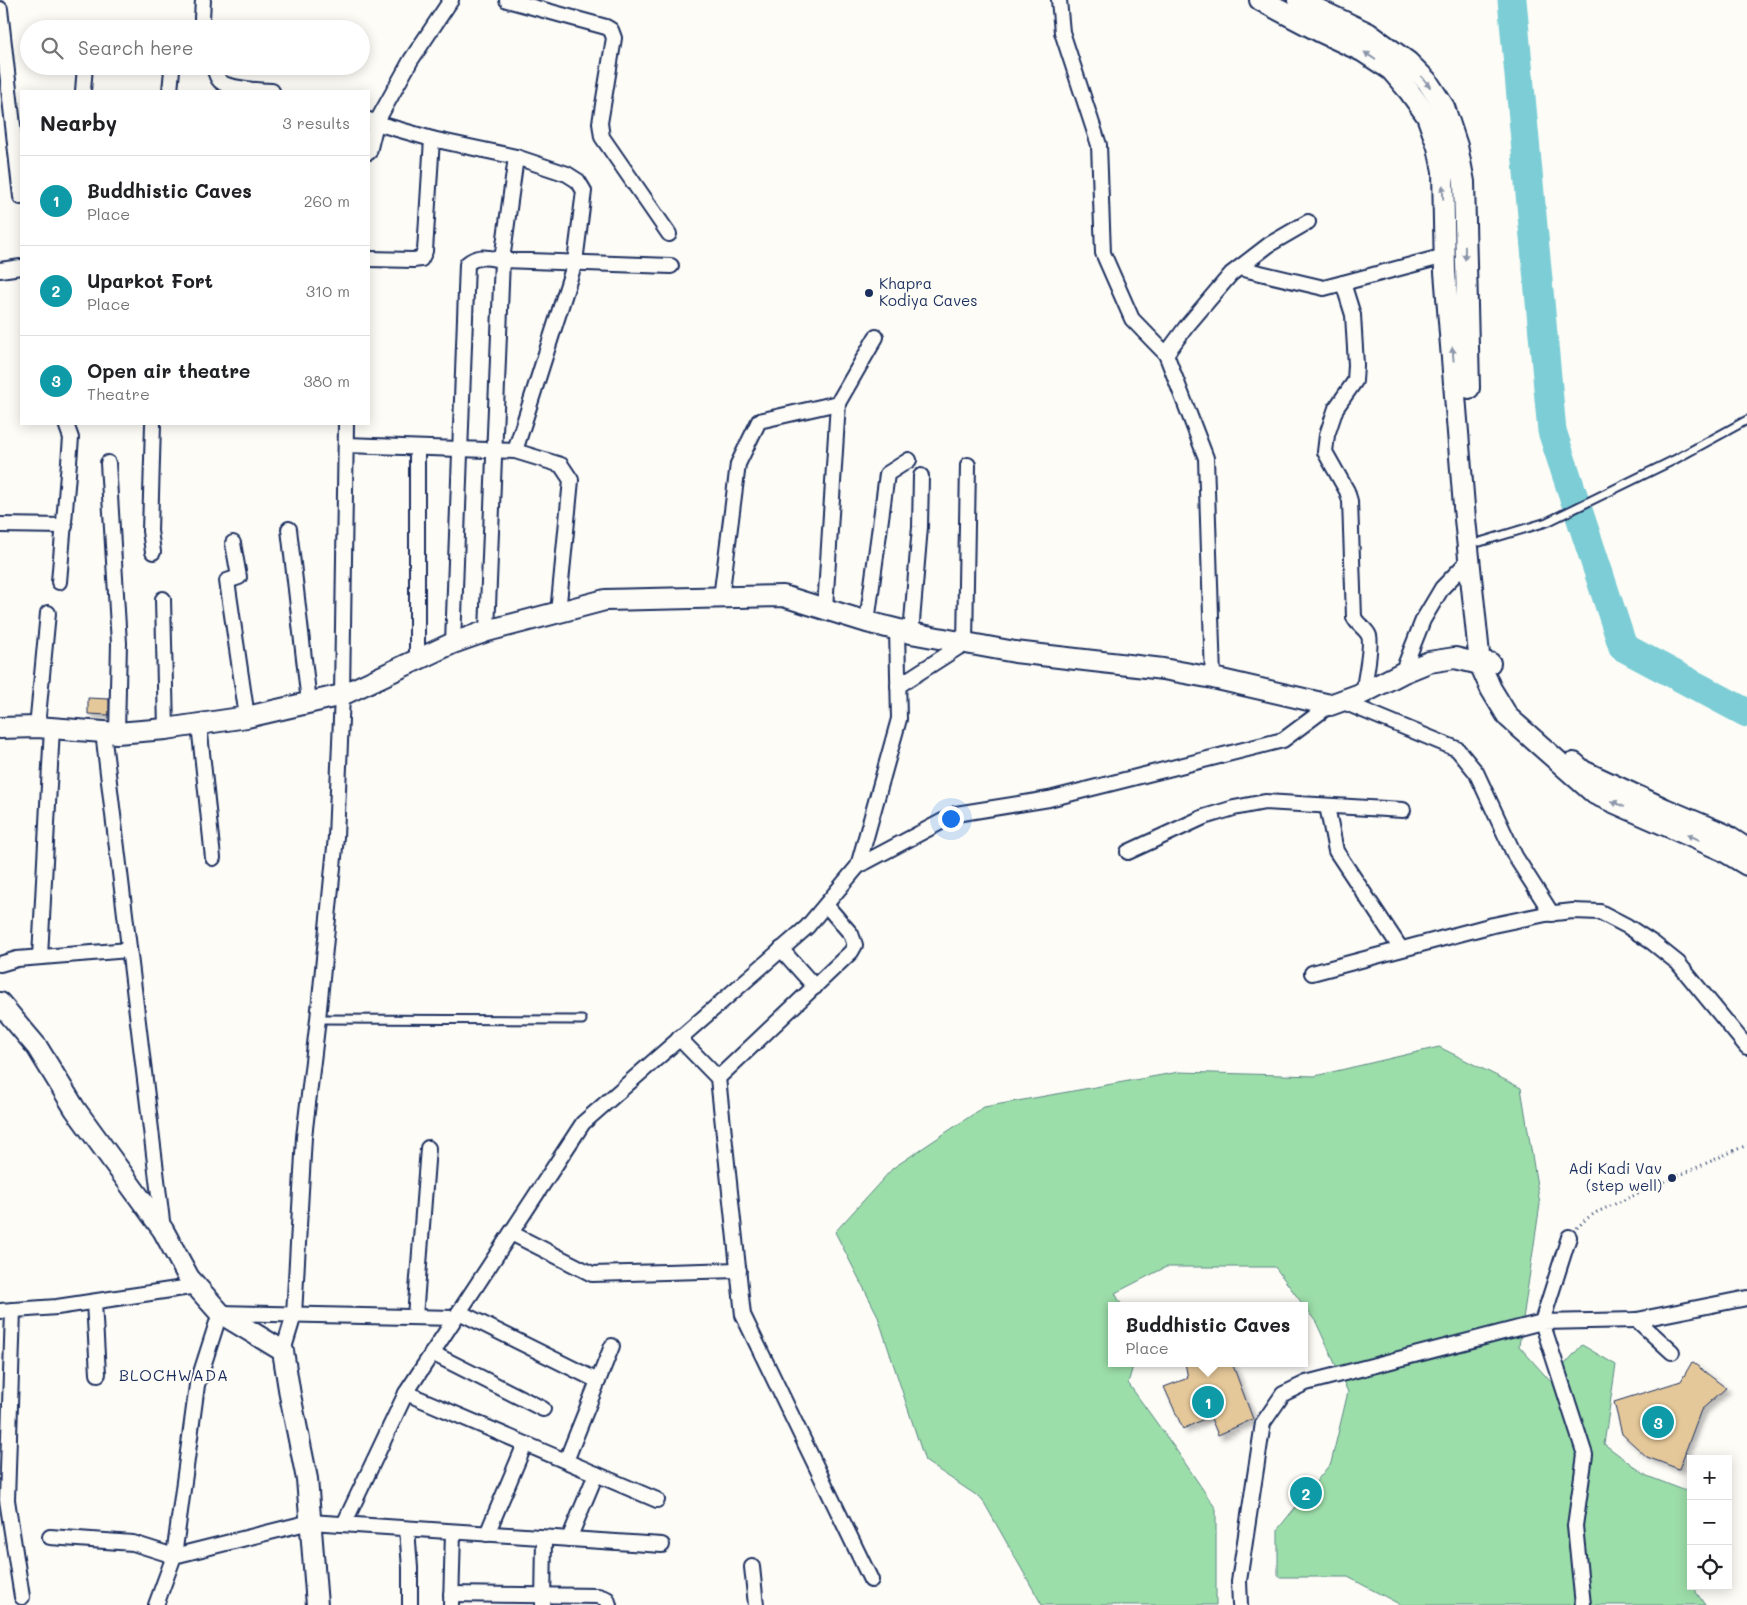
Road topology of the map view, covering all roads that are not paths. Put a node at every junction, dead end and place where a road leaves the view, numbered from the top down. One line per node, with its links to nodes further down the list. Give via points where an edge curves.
1 (203, 0): 8 (street)
2 (451, 0): 15 (street)
3 (506, 0): 21 (street, via 611,30 614,38 600,131)
4 (1059, 0): 32 (street, via 1062,32 1100,145 1103,254 1132,319)
5 (1260, 0): 22 (street, one-way to 5, via 1443,170 1427,116 1391,70 1362,51)
6 (1298, 0): 50 (street, one-way to 50, via 1368,33 1408,62 1427,81 1444,107 1457,146 1464,182 1468,370)
7 (0, 9): 19 (street)
8 (203, 20)
9 (84, 75): 12 (street)
10 (172, 75): 13 (street)
11 (216, 75): 14 (street, via 220,82 229,86)
12 (83, 90)
13 (170, 90)
14 (259, 90)
15 (372, 122): 16 (street); 17 (street)
16 (432, 139): 18 (street); 23 (street, via 425,251 421,259)
17 (370, 142)
18 (516, 157): 24 (street); 25 (street, via 578,180 584,191)
19 (20, 188)
20 (1308, 222): 28 (street)
21 (670, 234)
22 (1445, 256): 30 (street); 53 (street, one-way to 22)
23 (370, 259)
24 (502, 260): 25 (street); 40 (street, via 479,257 467,264); 41 (street)
25 (574, 262): 26 (street); 42 (street)
26 (671, 266)
27 (20, 267): 29 (street)
28 (1238, 268): 30 (street, via 1316,287); 32 (street)
29 (0, 270)
30 (1343, 283): 70 (street, via 1353,315 1355,381 1336,408 1325,452 1350,501 1354,617 1370,640)
31 (876, 337): 33 (street)
32 (1166, 354): 68 (street, via 1206,458)
33 (838, 403): 55 (street, via 759,421 738,464); 57 (street)
34 (1747, 420): 50 (lane, via 1547,522)
35 (66, 425): 48 (street, via 71,438)
36 (154, 425): 52 (street, via 150,531)
37 (346, 425): 38 (street)
38 (346, 445): 39 (street); 71 (street)
39 (417, 448): 40 (street); 65 (street)
40 (461, 449): 41 (street); 63 (street)
41 (494, 450): 42 (street); 61 (street)
42 (515, 451): 59 (street, via 561,465 570,480)
43 (908, 460): 60 (street, via 887,474)
44 (108, 463): 79 (street, via 119,643)
45 (968, 465): 64 (street)
46 (921, 476): 62 (street, via 920,527)
47 (0, 525): 48 (street)
48 (65, 526): 54 (street)
49 (289, 529): 72 (street)
50 (1480, 542): 66 (street)
51 (234, 543): 74 (street, via 239,577 227,581)
52 (153, 552)
53 (1470, 559): 66 (street); 67 (street, via 1442,588 1423,620)
54 (59, 582)
55 (721, 598): 57 (street, via 783,596); 59 (street, via 605,600)
56 (163, 599): 78 (street)
57 (825, 609): 60 (street)
58 (48, 613): 77 (street)
59 (558, 613): 61 (street)
60 (868, 622): 62 (street)
61 (487, 631): 63 (street)
62 (904, 632): 64 (street); 69 (street)
63 (453, 643): 65 (street)
64 (966, 643): 68 (street); 69 (street)
65 (417, 659): 71 (street)
66 (1485, 663): 67 (street, via 1455,658 1430,662); 82 (street, via 1508,700 1543,740 1583,771 1664,816)
67 (1402, 673): 70 (street)
68 (1213, 678): 73 (street)
69 (898, 686): 87 (street, via 899,719)
70 (1363, 693): 73 (street)
71 (342, 695): 72 (street); 98 (street, via 336,837)
72 (309, 702): 74 (street)
73 (1336, 703): 87 (street, via 1283,740 1049,799 956,814); 89 (street, via 1457,749 1476,772 1515,856)
74 (247, 717): 75 (street)
75 (199, 724): 78 (street); 85 (street)
76 (0, 728): 77 (street)
77 (45, 728): 79 (street); 93 (street)
78 (166, 729): 79 (street)
79 (110, 733): 92 (street)
80 (1327, 806): 81 (street); 84 (street, via 1265,802 1234,808 1204,817); 91 (street, via 1336,851)
81 (1403, 810)
82 (1723, 842): 83 (street); 86 (street)
83 (1747, 849)
84 (1128, 852)
85 (213, 858)
86 (1747, 865)
87 (858, 866): 88 (street)
88 (826, 905): 90 (street); 96 (street, via 851,934 855,944 851,952)
89 (1552, 914): 91 (street, via 1493,925); 101 (street, via 1600,912 1653,943 1678,963)
90 (781, 949): 96 (street); 100 (street)
91 (1401, 949): 95 (street)
92 (130, 950): 93 (street); 104 (street)
93 (40, 957): 94 (street)
94 (0, 964)
95 (1312, 972)
96 (815, 986): 102 (street)
97 (0, 1003): 104 (street, via 37,1047 75,1109)
98 (318, 1019): 99 (lane); 113 (street, via 304,1137)
99 (582, 1020)
100 (679, 1038): 102 (street); 105 (street, via 583,1123)
101 (1747, 1047)
102 (718, 1078): 107 (street)
103 (428, 1148): 115 (street)
104 (164, 1230): 108 (street, via 189,1278)
105 (510, 1233): 107 (street, via 592,1274); 114 (street)
106 (1569, 1237): 117 (street)
107 (738, 1270): 141 (street, via 743,1315)
108 (197, 1286): 110 (street); 112 (street)
109 (1747, 1298): 116 (street)
110 (94, 1302): 111 (street); 122 (street)
111 (6, 1310): 142 (street, via 6,1500)
112 (220, 1312): 113 (street); 119 (street); 139 (street, via 197,1385)
113 (294, 1315): 115 (street); 119 (street)
114 (457, 1315): 115 (street); 121 (street); 123 (street)
115 (415, 1317)
116 (1637, 1320): 117 (street); 120 (street)
117 (1542, 1322): 150 (street, via 1306,1383 1283,1394 1263,1423 1238,1581); 151 (street, via 1585,1456 1575,1526)
118 (612, 1346): 123 (street)
119 (283, 1351): 130 (street, via 306,1479)
120 (1672, 1352)
121 (432, 1354): 124 (street); 125 (street)
122 (98, 1374)
123 (598, 1382): 127 (street)
124 (406, 1393): 126 (street); 131 (street)
125 (543, 1409)
126 (525, 1444): 127 (street); 134 (street)
127 (566, 1461): 128 (street)
128 (596, 1474): 129 (street); 137 (street)
129 (657, 1500)
130 (310, 1522): 131 (street); 139 (street); 146 (street)
131 (344, 1524): 132 (street)
132 (407, 1529): 133 (street); 147 (street)
133 (453, 1532): 134 (street); 143 (street)
134 (487, 1534): 136 (street)
135 (50, 1537): 139 (street, via 133,1543)
136 (544, 1538): 137 (street); 144 (street)
137 (569, 1539): 138 (street)
138 (662, 1545)
139 (174, 1556): 145 (street)
140 (752, 1567): 149 (street)
141 (871, 1580)
142 (22, 1596)
143 (451, 1600): 144 (street)
144 (543, 1600): 148 (street, via 598,1596 606,1599)
145 (156, 1605)
146 (318, 1605)
147 (410, 1605)
148 (609, 1605)
149 (756, 1605)
150 (1240, 1605)
151 (1583, 1605)

